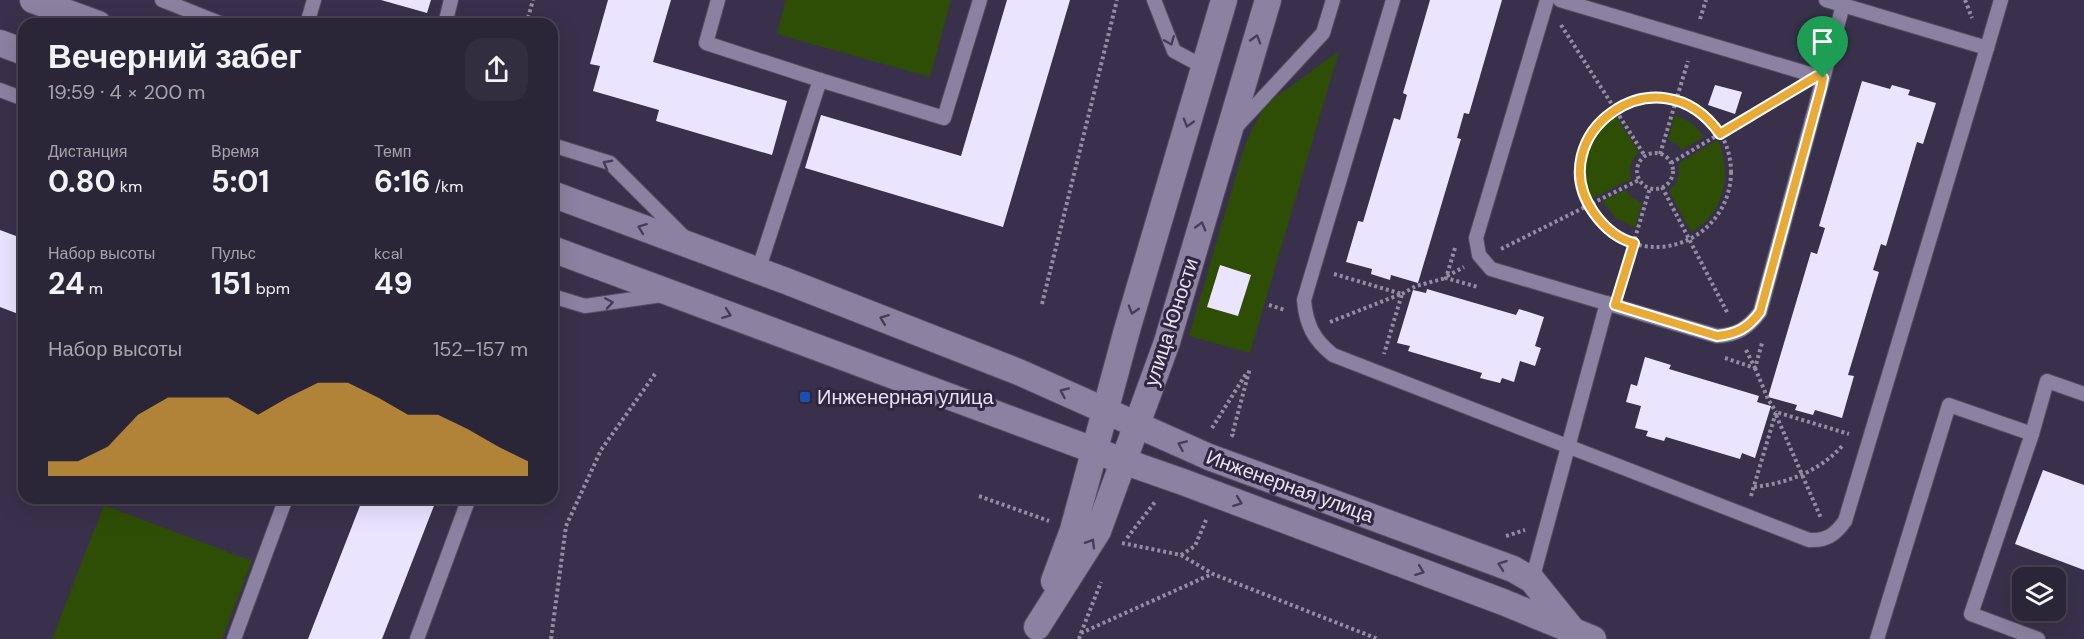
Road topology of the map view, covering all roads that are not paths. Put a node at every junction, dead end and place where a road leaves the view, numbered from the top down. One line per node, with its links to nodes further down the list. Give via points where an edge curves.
1 (33, 0): 16 (street)
2 (162, 0): 17 (lane)
3 (314, 0): 18 (lane)
4 (451, 0): 19 (lane)
5 (718, 0): 25 (lane, via 706,43)
6 (980, 0): 25 (lane, via 944,118)
7 (1154, 0): 23 (lane, one-way to 23, via 1174,51)
8 (1224, 0): 23 (street, улица Юности)
9 (1268, 0): 28 (street, улица Юности, one-way to 9)
10 (1333, 0): 28 (lane, via 1323,33)
11 (1393, 0): 41 (lane, via 1304,300 1311,332 1333,355)
12 (1826, 0): 15 (lane)
13 (2001, 0): 21 (lane)
14 (1551, 1): 24 (lane); 36 (lane, via 1476,247 1491,269)
15 (1843, 5): 21 (lane); 24 (lane)
16 (82, 18)
17 (207, 18)
18 (309, 18)
19 (446, 18)
20 (0, 43): 22 (street)
21 (1987, 48): 41 (lane, via 1845,521 1839,529 1825,540 1809,540)
22 (18, 50)
23 (1204, 67): 38 (street, улица Юности, one-way to 38)
24 (1820, 77): 36 (lane, via 1760,312 1752,322 1742,331 1717,336)
25 (820, 80): 33 (lane)
26 (0, 90): 27 (lane)
27 (18, 97)
28 (1228, 135): 39 (street, улица Юности, one-way to 28, via 1167,342)
29 (558, 147): 31 (lane, one-way to 29, via 610,163)
30 (558, 196): 31 (street, Инженерная улица, one-way to 30)
31 (694, 247): 33 (street, Инженерная улица)
32 (558, 251): 34 (street, Инженерная улица)
33 (758, 271): 38 (street, Инженерная улица, one-way to 33, via 1021,373)
34 (672, 293): 35 (lane, one-way to 34, via 585,306); 42 (street, Инженерная улица, one-way to 42)
35 (558, 298)
36 (1611, 304): 41 (lane)
37 (2084, 394): 40 (lane, via 2047,381)
38 (1104, 410): 39 (street, Инженерная улица); 42 (street, улица Юности)
39 (1137, 425): 43 (street, улица Юности); 47 (street, Инженерная улица, one-way to 39, via 1513,569 1209,457)
40 (2032, 434): 52 (lane, via 1949,405); 53 (lane, via 1971,614)
41 (1569, 447): 47 (lane)
42 (1094, 450): 43 (street, Инженерная улица); 46 (street, улица Юности)
43 (1123, 461): 46 (street, улица Юности, one-way to 43); 49 (street, Инженерная улица, one-way to 49)
44 (284, 504): 50 (lane)
45 (467, 504): 51 (lane)
46 (1084, 534): 48 (street, улица Юности)
47 (1532, 580): 49 (street, Инженерная улица)
48 (1035, 633)
49 (1584, 636)
50 (234, 639)
51 (417, 639)
52 (1876, 639)
53 (2038, 639)

